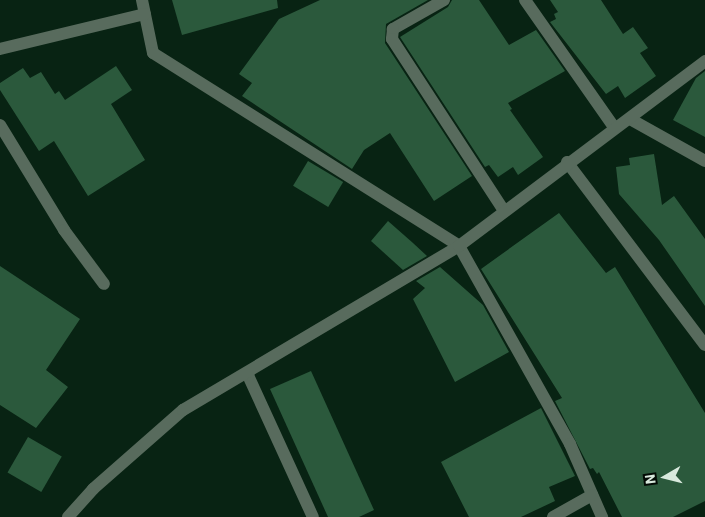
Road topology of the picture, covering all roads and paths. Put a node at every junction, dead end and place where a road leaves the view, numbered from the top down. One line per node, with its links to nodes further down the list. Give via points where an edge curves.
1 (142, 0): 4 (street)
2 (444, 0): 12 (street, via 393,28 392,39)
3 (525, 0): 9 (street)
4 (145, 14): 5 (street); 13 (street, via 153,53)
5 (0, 49)
6 (705, 61): 7 (street, via 649,101)
7 (630, 119): 9 (street); 10 (street)
8 (0, 125): 14 (street, via 64,230)
9 (614, 126): 11 (street)
10 (705, 160)
11 (567, 162): 12 (street); 15 (street)
12 (504, 210): 13 (street)
13 (459, 246): 16 (street); 17 (street, via 570,444)
14 (104, 284)
15 (705, 345)
16 (247, 373): 18 (street, via 183,410 94,489); 19 (street)
17 (592, 495): 20 (street); 21 (street)
18 (68, 517)
19 (313, 517)
20 (553, 517)
21 (602, 517)

